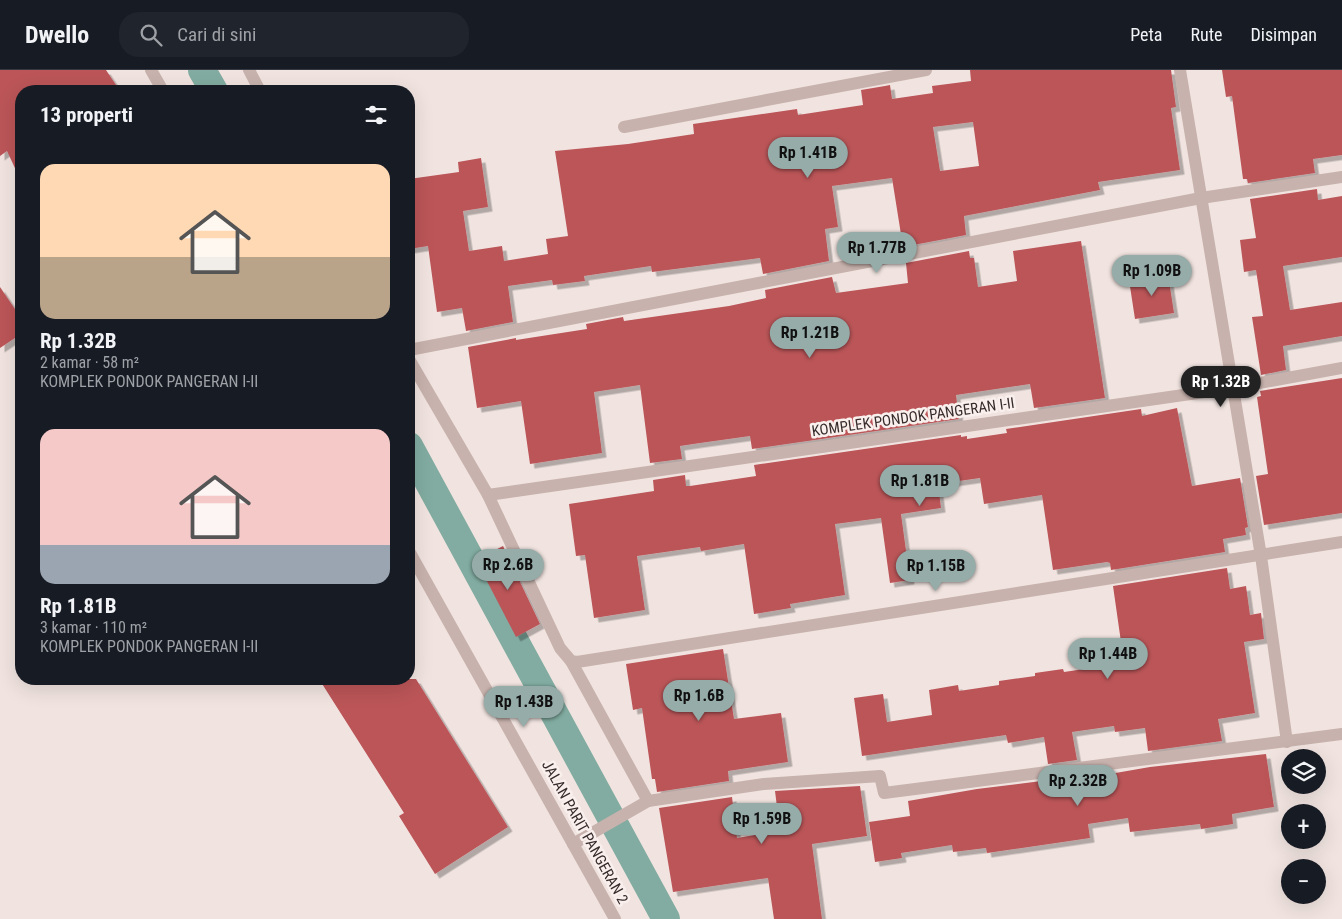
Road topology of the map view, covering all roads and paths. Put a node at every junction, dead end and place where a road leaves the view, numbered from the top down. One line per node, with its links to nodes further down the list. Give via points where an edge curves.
1 (151, 70): 5 (street)
2 (249, 70): 6 (street)
3 (926, 70): 7 (street)
4 (1180, 70): 9 (street)
5 (160, 85)
6 (257, 85)
7 (624, 126)
8 (1342, 177): 9 (street)
9 (1201, 198): 10 (street); 13 (street)
10 (415, 349)
11 (1342, 368): 13 (street, KOMPLEK PONDOK PANGERAN I-II)
12 (415, 369): 14 (street)
13 (1232, 388): 14 (street, KOMPLEK PONDOK PANGERAN I-II); 16 (street)
14 (488, 495): 18 (street, via 560,648)
15 (1342, 542): 16 (street)
16 (1261, 556): 18 (street); 20 (street)
17 (415, 562): 22 (street, JALAN PARIT PANGERAN 2)
18 (571, 661): 21 (street)
19 (1342, 734): 20 (street)
20 (1287, 742): 21 (street, via 884,793 880,776 764,784)
21 (648, 801): 22 (street)
22 (573, 844): 23 (street, JALAN PARIT PANGERAN 2)
23 (614, 919)

